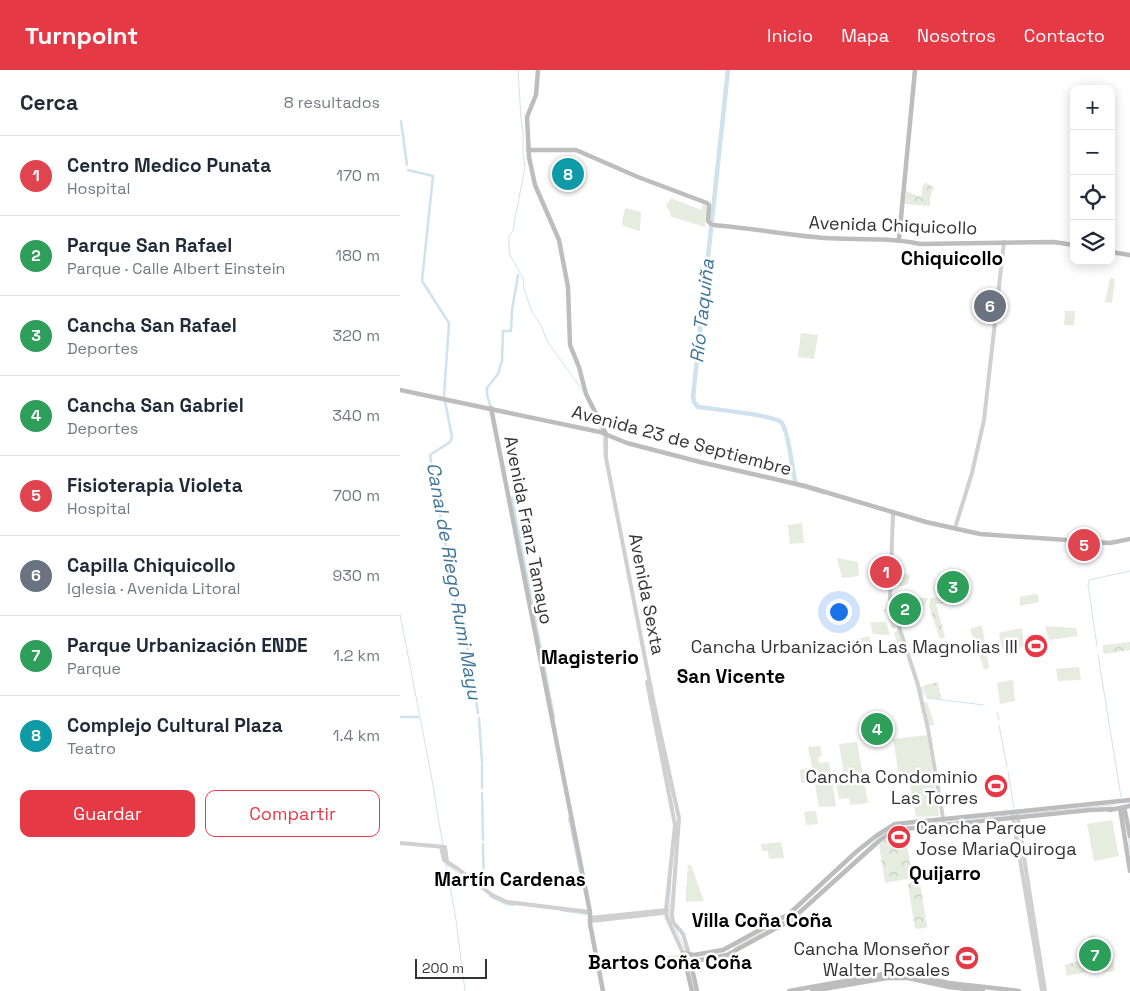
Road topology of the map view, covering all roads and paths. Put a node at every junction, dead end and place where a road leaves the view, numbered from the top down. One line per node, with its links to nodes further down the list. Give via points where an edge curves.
1 (538, 70): 3 (main road, via 536,95 526,117)
2 (915, 70): 4 (main road)
3 (528, 150): 4 (main road, Avenida Chiquicollo, via 576,150 707,203 708,221 713,225 821,238); 11 (main road, via 535,184 561,247 568,287 570,345)
4 (899, 240): 5 (main road, Avenida Chiquicollo, via 920,244)
5 (1004, 242): 6 (main road, Avenida Chiquicollo); 13 (street, via 984,420)
6 (1070, 244)
7 (1115, 253): 8 (main road)
8 (1130, 255)
9 (400, 390): 10 (main road, Avenida 23 de Septiembre)
10 (491, 408): 11 (main road, Avenida 23 de Septiembre); 24 (main road, Avenida Franz Tamayo)
11 (603, 433): 12 (main road, Avenida 23 de Septiembre, via 627,443 805,486); 23 (street, Avenida Sexta, via 674,825)
12 (893, 512): 13 (main road, Avenida 23 de Septiembre); 18 (street, via 889,596 918,685)
13 (955, 528): 14 (main road, Avenida 23 de Septiembre, via 983,534 1082,542 1116,543)
14 (1130, 539)
15 (1130, 800): 16 (main road)
16 (1123, 806): 17 (main road); 17 (main road); 20 (main road); 22 (main road)
17 (1015, 815): 18 (main road); 19 (main road); 35 (street)
18 (943, 818): 19 (street); 26 (main road, via 889,826 789,914 723,950)
19 (944, 824): 27 (main road, via 894,830 791,920 727,955)
20 (1130, 836)
21 (400, 843): 24 (street, via 441,847 444,860 507,902)
22 (1130, 871)
23 (669, 909): 25 (street, via 663,913); 26 (street, Avenida Sexta, via 667,918); 26 (street, Avenida Sexta, via 673,922 684,934)
24 (590, 912): 25 (main road, Avenida Franz Tamayo)
25 (591, 920): 28 (main road, Avenida Franz Tamayo)
26 (685, 953): 27 (main road, Avenida Sexta)
27 (688, 962): 29 (main road, Avenida Sexta); 30 (main road, Avenida Sexta)
28 (604, 991)
29 (692, 991)
30 (697, 991)
31 (789, 991): 34 (main road, via 890,973)
32 (812, 991): 33 (main road, via 888,978 908,978)
33 (982, 991)
34 (1019, 991)
35 (1044, 991)

